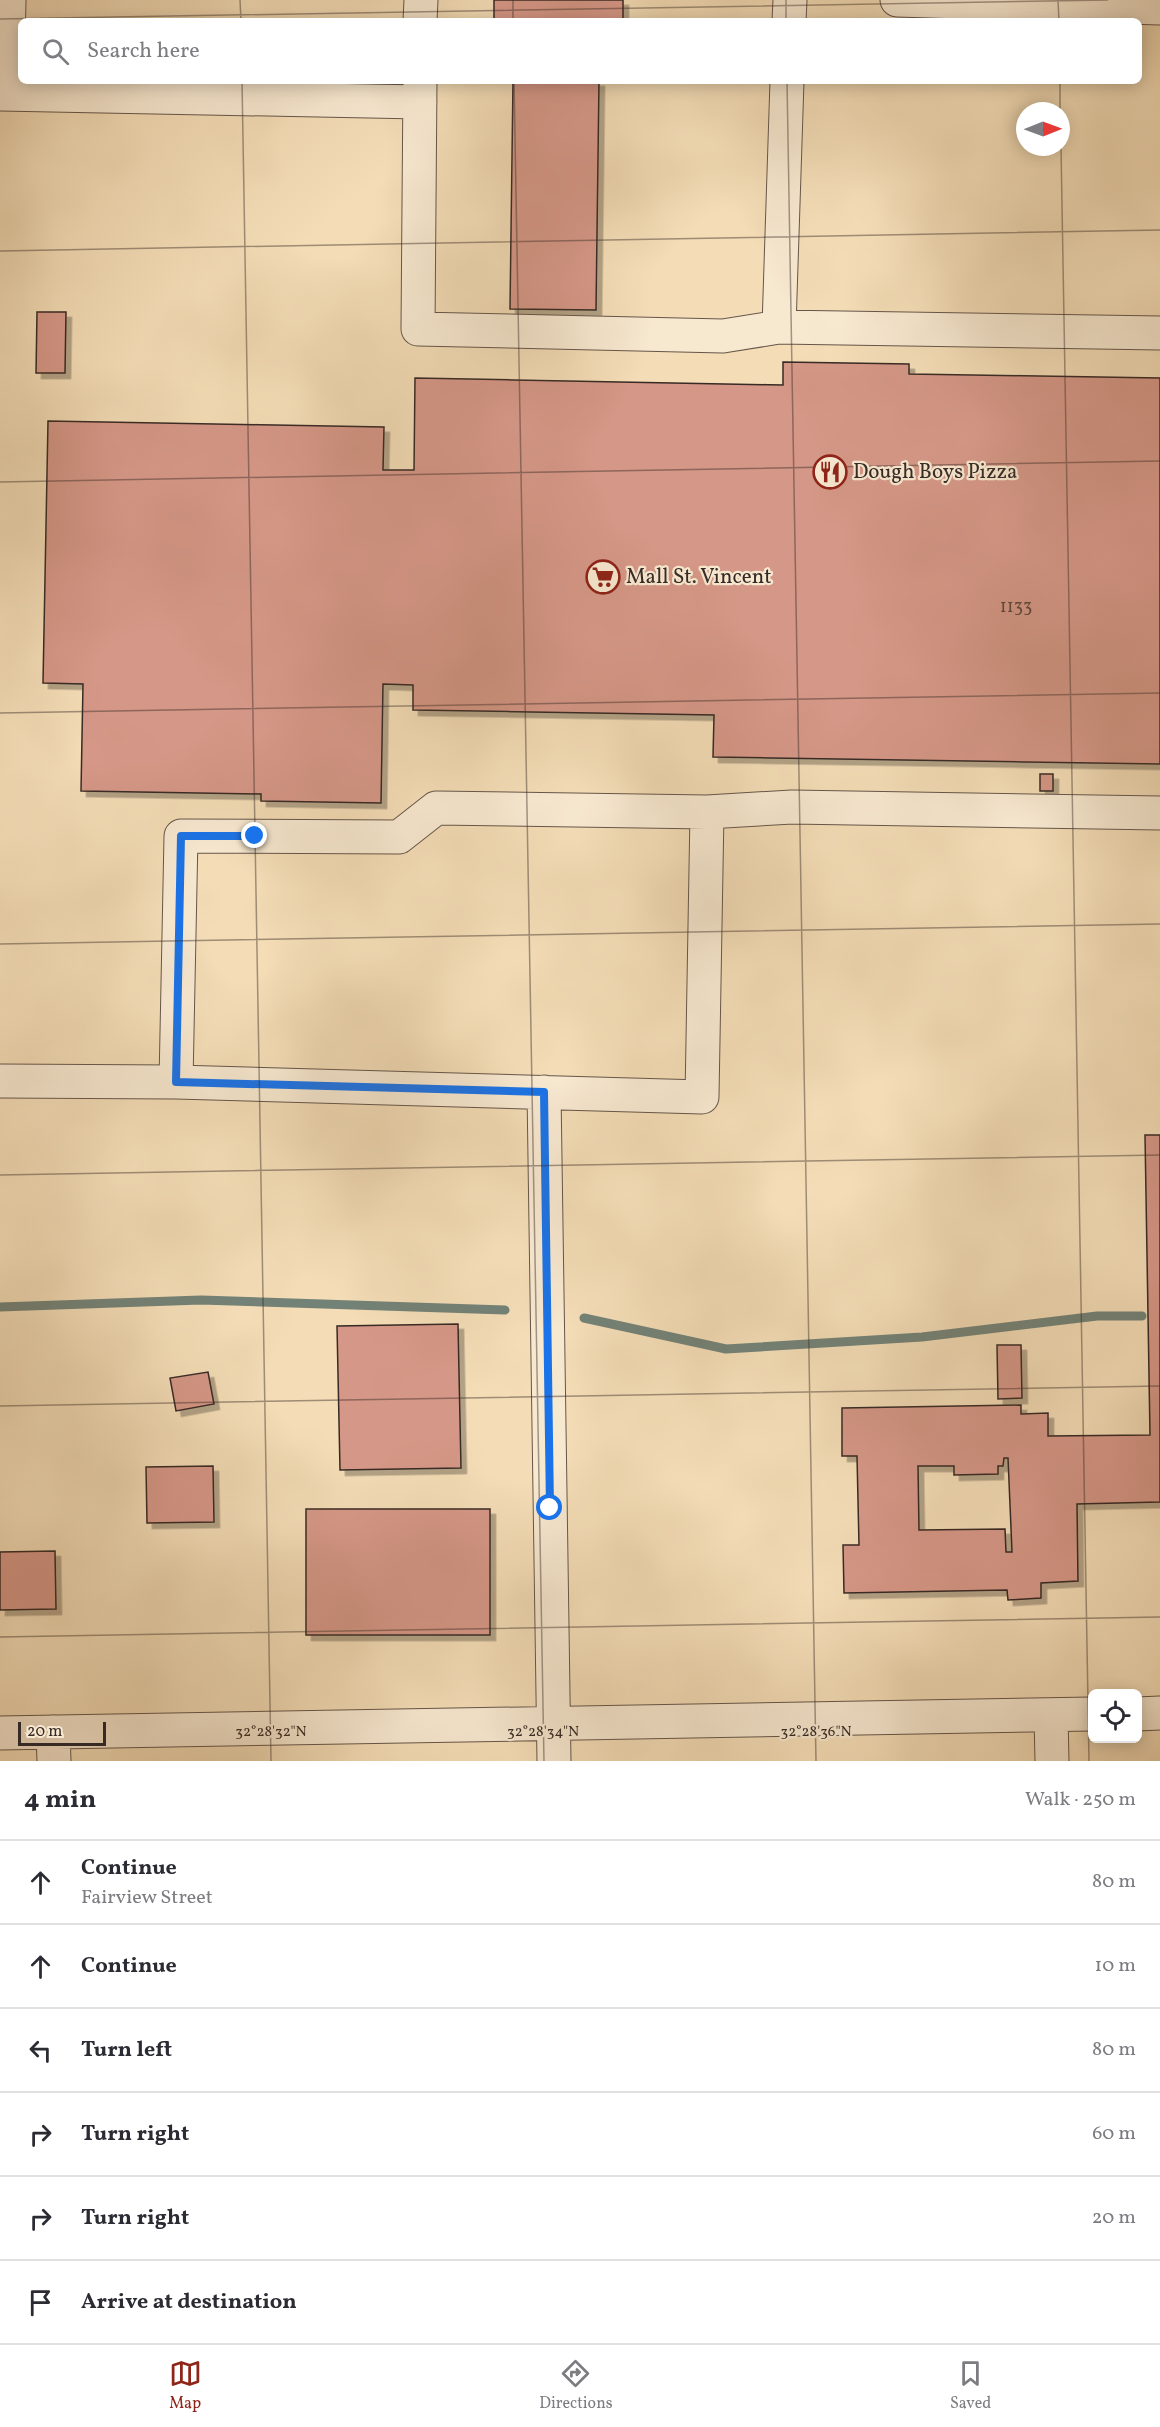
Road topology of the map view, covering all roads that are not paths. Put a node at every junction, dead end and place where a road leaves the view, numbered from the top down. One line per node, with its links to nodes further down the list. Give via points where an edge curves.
1 (9, 0): 12 (street)
2 (421, 0): 8 (street)
3 (790, 0): 9 (street)
4 (897, 0): 5 (street)
5 (1018, 2): 6 (street)
6 (1081, 3): 7 (street)
7 (1160, 8)
8 (420, 18)
9 (789, 18)
10 (787, 84): 13 (street)
11 (420, 91): 12 (street); 13 (street, via 418,329 723,336)
12 (4, 94)
13 (779, 327): 14 (street)
14 (1160, 333)
15 (707, 812): 16 (street, via 792,807); 18 (street, via 436,808 399,837 181,836); 19 (street, via 702,1097)
16 (1160, 813)
17 (0, 1081): 18 (street)
18 (176, 1082): 19 (street)
19 (544, 1092): 24 (street)
20 (1160, 1713): 22 (street)
21 (1088, 1714): 23 (street)
22 (1142, 1714)
23 (1051, 1715): 24 (street); 28 (street)
24 (553, 1722): 26 (street); 27 (street)
25 (0, 1732): 26 (street)
26 (53, 1746)
27 (554, 1761)
28 (1052, 1761)

